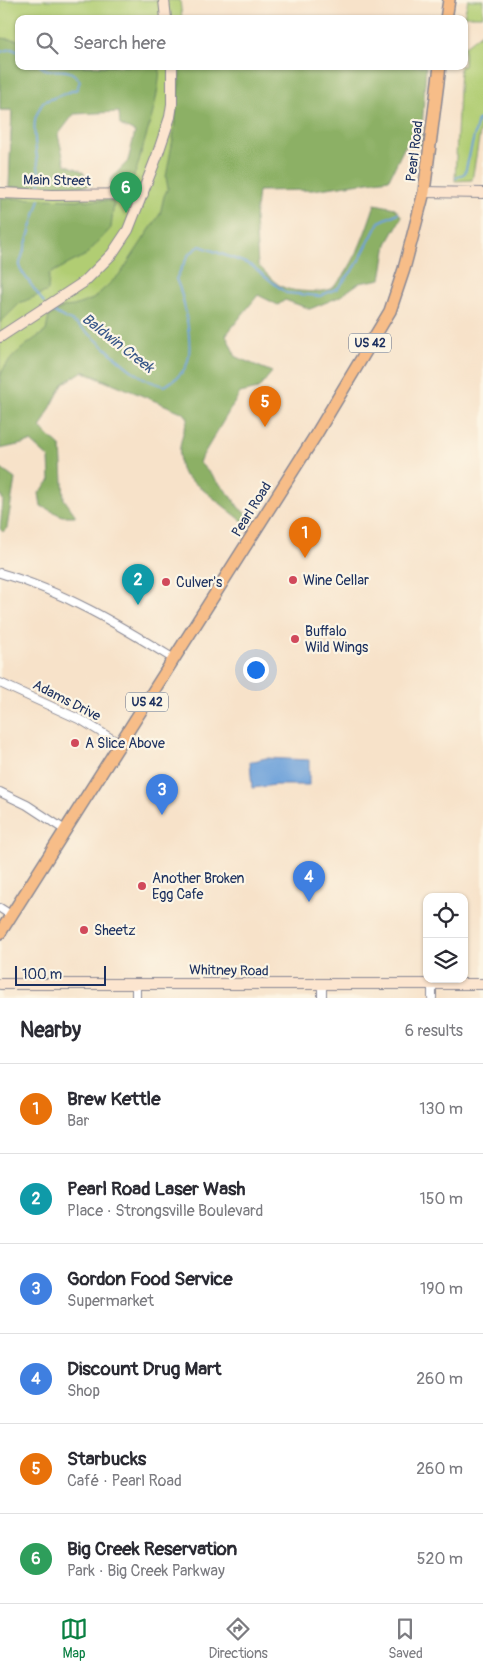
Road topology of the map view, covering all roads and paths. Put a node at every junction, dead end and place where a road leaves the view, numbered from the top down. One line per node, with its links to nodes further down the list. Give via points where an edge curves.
1 (164, 0): 3 (street)
2 (449, 0): 4 (main road)
3 (166, 15)
4 (447, 15)
5 (172, 70): 10 (street, via 170,117)
6 (439, 70): 7 (main road, Pearl Road / US 42)
7 (424, 192): 9 (street); 13 (main road, Pearl Road / US 42, via 390,311)
8 (0, 193): 10 (street, Main Street)
9 (483, 193)
10 (143, 194): 11 (street, via 128,230 112,254 84,282)
11 (0, 337)
12 (0, 573): 13 (street, via 60,595)
13 (174, 659): 15 (main road, Pearl Road / US 42)
14 (0, 683): 15 (street, Adams Drive, via 83,721)
15 (120, 744): 17 (main road, Pearl Road / US 42)
16 (0, 792): 17 (street, via 27,805)
17 (64, 830): 19 (main road, Pearl Road / US 42)
18 (0, 908): 19 (street)
19 (11, 916): 20 (main road, Pearl Road / US 42)
20 (0, 933)
21 (136, 983): 22 (street, Whitney Road); 25 (street, Whitney Road); 26 (street)
22 (0, 984)
23 (432, 984): 24 (street, Whitney Road); 25 (street, Whitney Road); 28 (street)
24 (483, 984)
25 (322, 985): 27 (street)
26 (136, 998)
27 (322, 998)
28 (432, 998)

